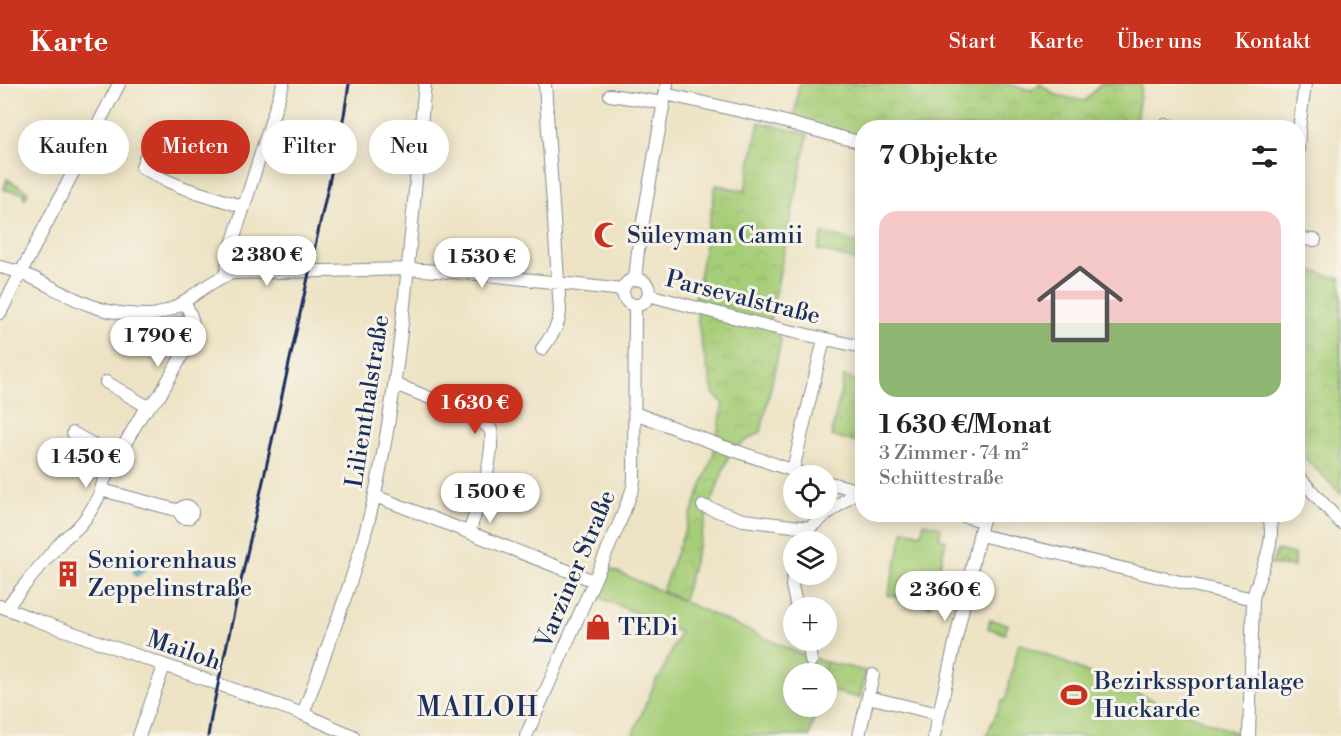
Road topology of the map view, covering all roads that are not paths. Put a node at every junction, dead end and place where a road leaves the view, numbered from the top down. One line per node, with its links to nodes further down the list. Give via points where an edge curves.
1 (119, 84): 16 (street)
2 (283, 84): 11 (street)
3 (425, 84): 15 (street, Lilienthalstraße)
4 (545, 84): 19 (street)
5 (1305, 84): 8 (street)
6 (665, 94): 7 (street); 9 (street); 18 (street)
7 (610, 95)
8 (1301, 120)
9 (855, 141)
10 (154, 174): 11 (street)
11 (244, 207): 17 (street)
12 (1305, 239): 13 (street)
13 (1315, 240)
14 (0, 267): 16 (street)
15 (408, 268): 17 (street); 19 (street); 29 (street, Lilienthalstraße)
16 (21, 272): 22 (street, via 72,299 124,314 159,314); 24 (street)
17 (225, 276): 22 (street)
18 (635, 280): 20 (street); 21 (street, via 646,284)
19 (558, 282): 20 (street); 27 (street, via 560,320)
20 (623, 290): 23 (street, via 627,302)
21 (648, 295): 23 (street, via 643,303); 25 (street, Parsevalstraße)
22 (184, 301): 30 (street, via 194,331 160,395)
23 (635, 305): 31 (street, Varziner Straße)
24 (0, 313)
25 (824, 339): 26 (street, Parsevalstraße); 34 (street)
26 (855, 346)
27 (542, 349)
28 (106, 382): 30 (street)
29 (395, 384): 41 (street, Lilienthalstraße); 49 (street, via 477,417 491,430 485,480)
30 (148, 407): 33 (street)
31 (635, 413): 35 (street); 51 (street, Varziner Straße, via 633,488)
32 (73, 433): 33 (street)
33 (117, 458): 38 (street)
34 (794, 465)
35 (783, 467)
36 (1305, 484): 46 (street)
37 (837, 485): 39 (street)
38 (102, 489): 43 (street); 53 (street, via 90,512)
39 (855, 490)
40 (855, 495): 47 (street)
41 (375, 496): 49 (street); 59 (street, Lilienthalstraße, via 358,561)
42 (703, 506): 47 (street, via 742,520)
43 (180, 511)
44 (982, 522): 50 (street)
45 (1270, 522): 52 (street, via 1271,541)
46 (1341, 523)
47 (809, 528): 48 (street)
48 (808, 531)
49 (469, 532): 51 (street)
50 (980, 535): 52 (street); 60 (street)
51 (594, 581): 63 (street, Varziner Straße)
52 (1253, 599): 66 (street)
53 (4, 608): 56 (street, Mailoh)
54 (810, 651): 55 (street)
55 (811, 661)
56 (164, 666): 59 (street, Mailoh); 61 (street)
57 (873, 675): 58 (street)
58 (868, 697): 60 (street); 64 (street)
59 (303, 714): 62 (street, Mailoh)
60 (939, 714): 65 (street)
61 (139, 736)
62 (353, 736)
63 (526, 736)
64 (859, 736)
65 (934, 736)
66 (1249, 736)

